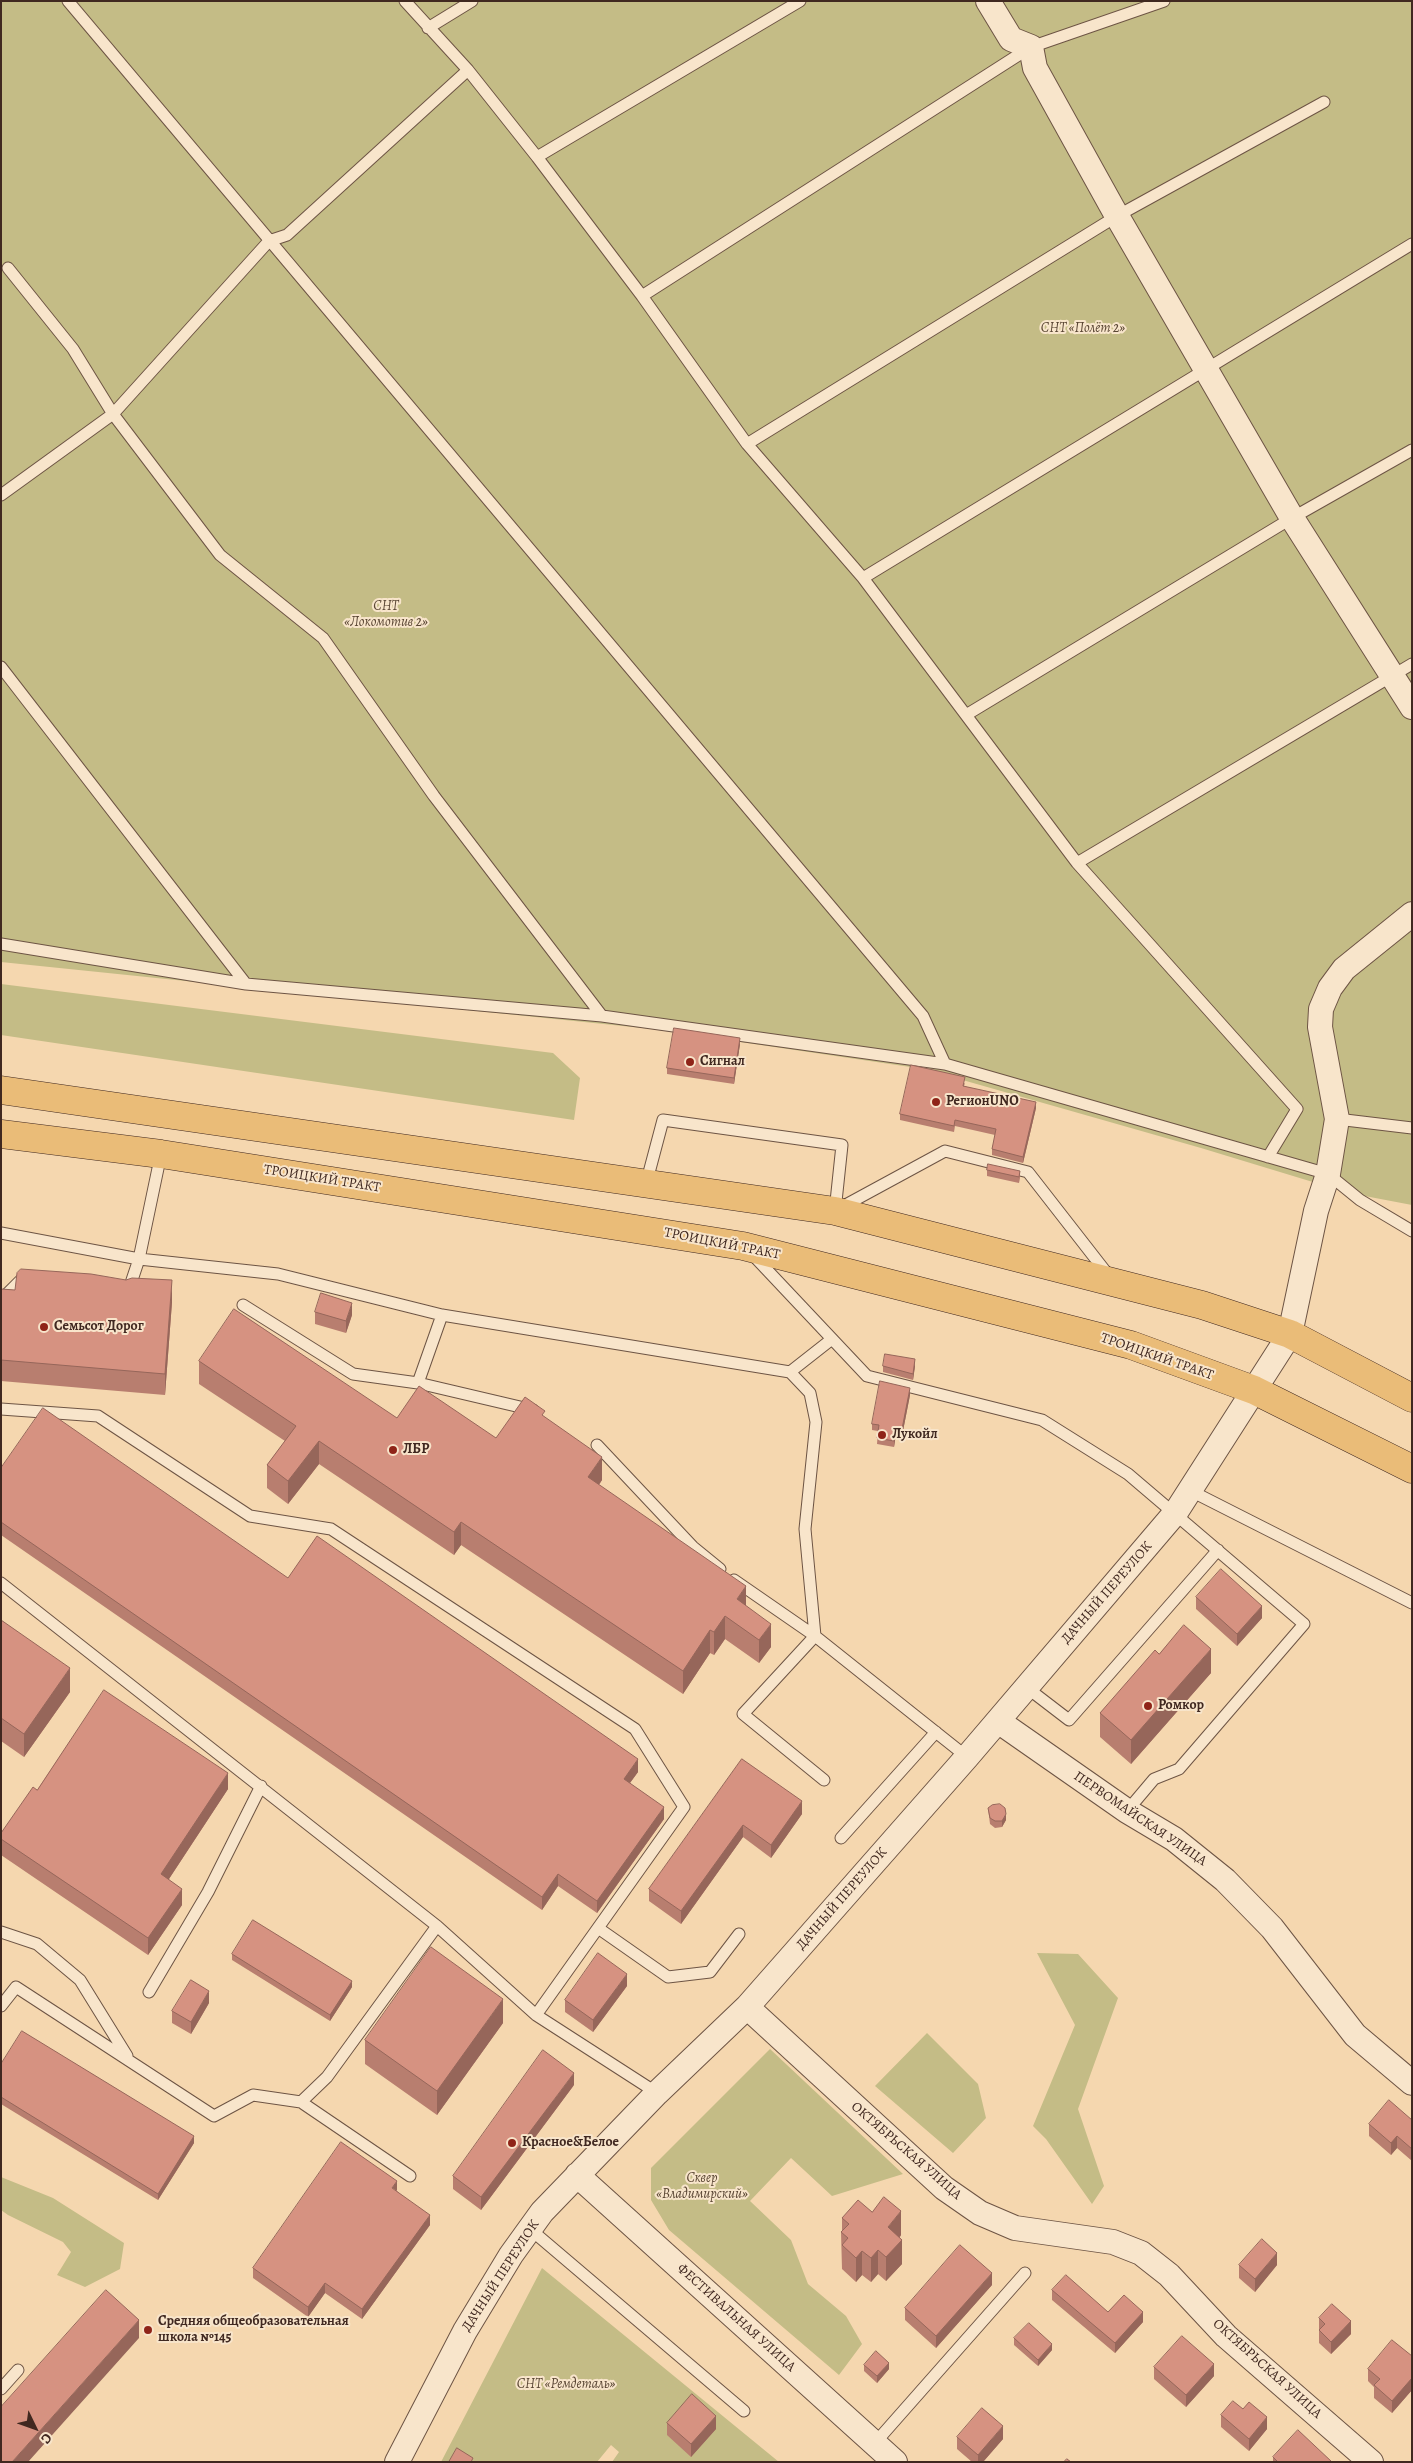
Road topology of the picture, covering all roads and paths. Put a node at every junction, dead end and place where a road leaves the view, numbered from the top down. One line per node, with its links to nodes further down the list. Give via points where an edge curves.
1 (68, 1): 13 (lane)
2 (405, 1): 7 (lane)
3 (472, 1): 7 (lane)
4 (800, 1): 11 (lane)
5 (988, 1): 8 (street, via 1011,38)
6 (1164, 1): 8 (lane)
7 (428, 28): 9 (lane)
8 (1031, 47): 12 (street, via 1035,68); 16 (lane)
9 (468, 70): 11 (lane); 13 (lane, via 287,235)
10 (1324, 102): 12 (lane)
11 (537, 157): 16 (lane)
12 (1117, 216): 17 (street); 19 (lane)
13 (269, 241): 18 (lane); 33 (lane, via 922,1016)
14 (1412, 244): 17 (lane)
15 (8, 268): 18 (lane, via 73,350)
16 (642, 296): 19 (lane)
17 (1207, 369): 22 (street); 23 (lane)
18 (113, 414): 21 (lane); 32 (lane, via 220,555 323,638 434,796)
19 (746, 444): 23 (lane)
20 (1412, 450): 22 (lane)
21 (1, 495)
22 (1292, 518): 25 (street); 27 (lane)
23 (863, 578): 27 (lane)
24 (1, 667): 31 (lane)
25 (1402, 670): 26 (street); 28 (lane)
26 (1412, 706)
27 (966, 715): 28 (lane)
28 (1077, 863): 39 (lane, via 1297,1109)
29 (1412, 914): 35 (street, via 1344,970 1330,988 1322,1009 1320,1027)
30 (1, 944): 31 (lane)
31 (246, 984): 32 (lane)
32 (602, 1016): 33 (lane)
33 (945, 1064): 39 (lane)
34 (1, 1090): 41 (main road)
35 (1337, 1119): 36 (lane); 40 (street)
36 (1412, 1128)
37 (1, 1134): 38 (main road, ТРОИЦКИЙ ТРАКТ)
38 (161, 1154): 45 (main road, ТРОИЦКИЙ ТРАКТ); 46 (lane)
39 (1268, 1157): 40 (lane)
40 (1328, 1174): 43 (lane, via 1360,1200); 53 (street, via 1316,1211)
41 (646, 1184): 42 (main road); 42 (lane, via 663,1120 842,1144)
42 (835, 1211): 48 (main road); 48 (lane, via 945,1151 1028,1172)
43 (1412, 1231)
44 (1, 1233): 46 (lane)
45 (744, 1246): 54 (lane); 57 (main road, ТРОИЦКИЙ ТРАКТ, via 1131,1345)
46 (139, 1259): 49 (lane, via 127,1294); 52 (lane, via 278,1274)
47 (42, 1280): 50 (lane, via 23,1278)
48 (1113, 1282): 53 (main road, via 1181,1298)
49 (118, 1293)
50 (1, 1300)
51 (243, 1304): 56 (lane, via 353,1374)
52 (442, 1315): 55 (lane); 56 (lane)
53 (1290, 1334): 57 (street, ДАЧНЫЙ ПЕРЕУЛОК); 58 (main road)
54 (832, 1339): 55 (lane); 64 (lane, via 867,1376 1042,1420 1128,1474)
55 (790, 1372): 68 (lane, via 810,1392 816,1422 805,1529)
56 (418, 1383): 60 (lane)
57 (1254, 1390): 62 (main road, ТРОИЦКИЙ ТРАКТ); 63 (street, ДАЧНЫЙ ПЕРЕУЛОК)
58 (1412, 1398)
59 (1, 1409): 78 (lane, via 98,1416 250,1516 331,1529 635,1729 684,1807)
60 (542, 1412)
61 (597, 1445): 68 (lane, via 693,1547 756,1597)
62 (1412, 1468)
63 (1191, 1491): 64 (street, ДАЧНЫЙ ПЕРЕУЛОК); 67 (lane)
64 (1176, 1512): 65 (lane); 69 (street, ДАЧНЫЙ ПЕРЕУЛОК)
65 (1218, 1550): 69 (lane, via 1069,1720); 75 (lane, via 1304,1624 1179,1769 1154,1780)
66 (1, 1583): 74 (lane)
67 (1412, 1603)
68 (815, 1636): 71 (lane); 73 (lane, via 743,1714)
69 (1026, 1687): 70 (street, ДАЧНЫЙ ПЕРЕУЛОК)
70 (998, 1721): 72 (street, ДАЧНЫЙ ПЕРЕУЛОК); 75 (street, ПЕРВОМАЙСКАЯ УЛИЦА)
71 (936, 1732): 72 (lane); 76 (lane)
72 (967, 1757): 83 (street, ДАЧНЫЙ ПЕРЕУЛОК)
73 (824, 1780)
74 (262, 1786): 77 (lane); 81 (lane, via 208,1892)
75 (1127, 1811): 86 (street, ПЕРВОМАЙСКАЯ УЛИЦА, via 1174,1839 1225,1880 1272,1928 1355,2035)
76 (841, 1838)
77 (437, 1926): 84 (lane); 88 (lane, via 327,2077)
78 (598, 1928): 80 (lane, via 668,1977 710,1972); 84 (lane)
79 (1, 1932): 85 (lane, via 37,1944 80,1980)
80 (739, 1934)
81 (148, 1992)
82 (1, 2006): 85 (lane, via 16,1987)
83 (747, 2008): 87 (street, ДАЧНЫЙ ПЕРЕУЛОК); 99 (street, ОКТЯБРЬСКАЯ УЛИЦА, via 944,2188 980,2213 1016,2228 1113,2242 1141,2254 1169,2275 1226,2336)
84 (536, 2015): 87 (lane)
85 (129, 2059): 88 (lane, via 214,2116 253,2095)
86 (1412, 2083)
87 (657, 2093): 89 (street, ДАЧНЫЙ ПЕРЕУЛОК)
88 (301, 2102): 90 (lane)
89 (576, 2175): 91 (street, ДАЧНЫЙ ПЕРЕУЛОК); 96 (street, ФЕСТИВАЛЬНАЯ УЛИЦА)
90 (410, 2176)
91 (530, 2229): 95 (lane); 97 (street, ДАЧНЫЙ ПЕРЕУЛОК, via 466,2331)
92 (1025, 2273): 96 (lane)
93 (18, 2370): 94 (lane)
94 (1, 2389)
95 (744, 2411)
96 (876, 2443): 98 (street, ФЕСТИВАЛЬНАЯ УЛИЦА)
97 (397, 2462)
98 (895, 2462)
99 (1371, 2462)

